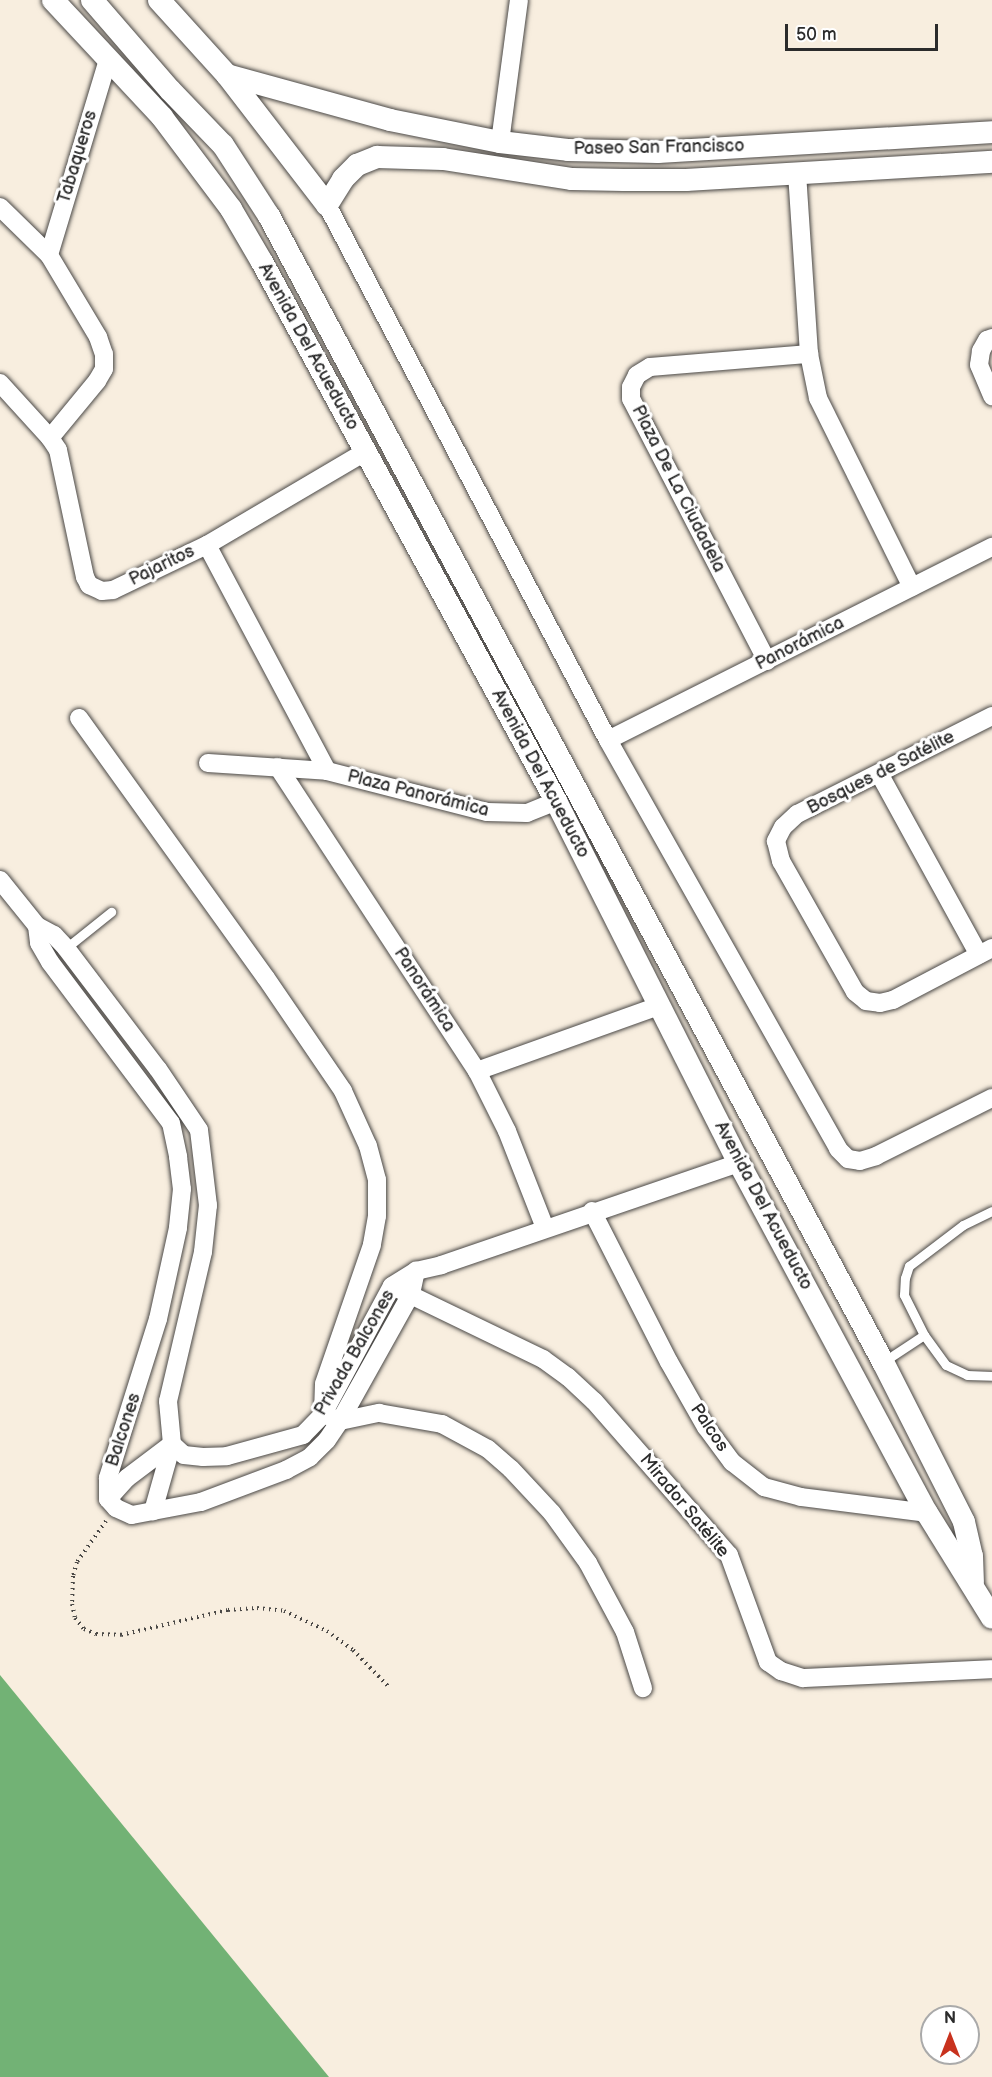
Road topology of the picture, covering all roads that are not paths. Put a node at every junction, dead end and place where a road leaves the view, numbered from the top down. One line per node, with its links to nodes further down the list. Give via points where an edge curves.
1 (54, 0): 5 (street, Avenida Del Acueducto)
2 (92, 0): 48 (street, Avenida Del Acueducto, via 223,145 252,186)
3 (159, 0): 6 (street)
4 (519, 0): 8 (street)
5 (108, 59): 13 (street, Tabaqueros); 19 (street, Avenida Del Acueducto, via 162,117 231,209)
6 (227, 75): 8 (street, Paseo San Francisco, via 390,120); 11 (street)
7 (992, 132): 8 (street, Paseo San Francisco, via 658,152 568,150)
8 (500, 142)
9 (992, 162): 10 (street, Paseo San Francisco)
10 (797, 173): 11 (street, Paseo San Francisco, via 686,180 572,179 443,159 377,157 357,165); 15 (street)
11 (327, 205): 26 (street)
12 (0, 207): 13 (street)
13 (49, 255): 18 (street, via 98,337 104,354 104,369 97,381)
14 (990, 339): 17 (street, via 981,351 979,365)
15 (809, 354): 22 (street, via 818,398); 23 (street, Plaza De La Ciudadela, via 650,366 637,375 631,387 631,399)
16 (0, 383): 18 (street)
17 (992, 396)
18 (50, 438): 20 (street, Pajaritos, via 64,473 85,578 95,589 113,590)
19 (365, 452): 20 (street, Pajaritos); 31 (street, Avenida Del Acueducto)
20 (207, 545): 29 (street)
21 (992, 547): 22 (street, Panorámica)
22 (912, 587): 23 (street, Panorámica)
23 (767, 661): 26 (street, Panorámica)
24 (992, 716): 30 (street, Bosques de Satélite)
25 (79, 718): 50 (street, via 343,1091 368,1146 377,1180 377,1216 372,1245 324,1384)
26 (608, 740): 39 (street, via 838,1149 848,1159 860,1161 876,1156)
27 (208, 763): 28 (street, Plaza Panorámica)
28 (278, 767): 29 (street, Plaza Panorámica); 38 (street, Panorámica)
29 (327, 771): 31 (street, Plaza Panorámica, via 487,812 527,813)
30 (880, 775): 36 (street); 36 (street, Bosques de Satélite, via 797,814 783,827 776,841 781,861 855,992 866,1001 893,1000)
31 (556, 801): 37 (street, Avenida Del Acueducto)
32 (0, 880): 34 (street, Balcones)
33 (111, 912): 35 (lane)
34 (38, 926): 35 (street, Balcones); 52 (street, Balcones, via 39,942 50,962 171,1123 178,1157 182,1189 178,1228 156,1329 108,1478)
35 (66, 948): 51 (street, Balcones, via 200,1130 208,1205 203,1252 168,1401)
36 (986, 952)
37 (661, 1005): 38 (street); 40 (street, Avenida Del Acueducto)
38 (477, 1071): 43 (street, Panorámica, via 507,1131)
39 (992, 1098)
40 (739, 1163): 41 (street, Privada Balcones); 54 (street, Avenida Del Acueducto)
41 (592, 1211): 43 (street, Privada Balcones); 54 (street, Palcos, via 669,1362 706,1427 732,1462 764,1487)
42 (992, 1212): 47 (lane, via 963,1225 909,1266 904,1295)
43 (545, 1228): 44 (street, Privada Balcones)
44 (416, 1271): 45 (street, Privada Balcones); 46 (street, Privada Balcones)
45 (392, 1286): 46 (street, Mirador Satélite); 50 (street, Privada Balcones)
46 (411, 1294): 50 (street, Privada Balcones); 57 (street, Mirador Satélite, via 543,1359 594,1401 729,1555 768,1662 781,1671 803,1678)
47 (924, 1335): 48 (lane); 49 (lane, via 946,1365 967,1375)
48 (883, 1362): 55 (street, Avenida Del Acueducto, via 964,1522 972,1556)
49 (992, 1376)
50 (332, 1417): 51 (street, Privada Balcones, via 292,1440 227,1456 184,1455); 53 (street, Privada Balcones, via 327,1440 310,1457 286,1470 201,1502); 58 (street, via 379,1413 442,1424 488,1449 511,1469 552,1513 588,1563 625,1632)
51 (172, 1444): 52 (street, via 127,1478); 53 (street, Balcones)
52 (112, 1504): 53 (street, Privada Balcones, via 132,1515)
53 (153, 1511)
54 (927, 1513): 55 (street, Avenida Del Acueducto)
55 (973, 1584): 56 (street, Avenida Del Acueducto)
56 (992, 1618)
57 (992, 1669)
58 (643, 1688)

